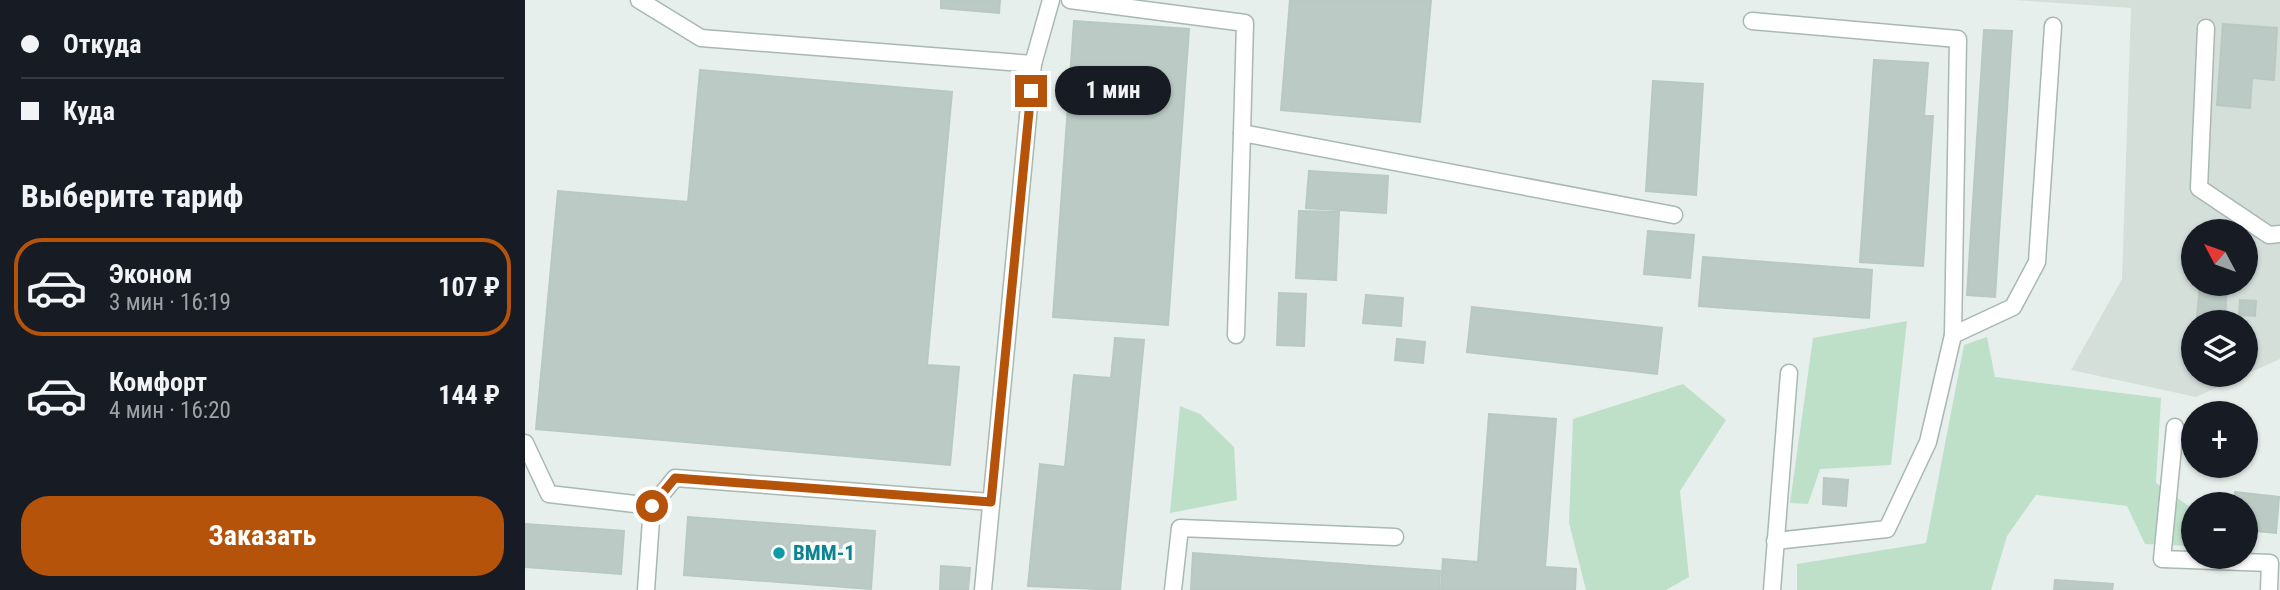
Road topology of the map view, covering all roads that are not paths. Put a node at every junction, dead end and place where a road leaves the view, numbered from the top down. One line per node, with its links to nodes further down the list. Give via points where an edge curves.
1 (639, 0): 7 (lane, via 701,38)
2 (1051, 0): 7 (lane)
3 (1070, 0): 8 (lane, via 1245,23)
4 (1752, 21): 12 (lane, via 1958,39)
5 (2053, 26): 12 (lane, via 2037,262 2013,307)
6 (2206, 28): 10 (lane, via 2199,188 2269,235)
7 (1033, 64): 16 (lane)
8 (1242, 133): 9 (lane); 11 (lane)
9 (1674, 215)
10 (2280, 234)
11 (1236, 335)
12 (1953, 335): 19 (lane, via 1928,442 1887,529)
13 (1789, 373): 19 (lane)
14 (2175, 427): 24 (lane, via 2162,559 2270,563)
15 (525, 443): 17 (lane, via 549,494)
16 (991, 502): 17 (lane, via 675,478); 21 (lane)
17 (652, 506): 20 (lane)
18 (1395, 537): 22 (lane, via 1180,528)
19 (1775, 541): 23 (lane)
20 (646, 590)
21 (983, 590)
22 (1173, 590)
23 (1772, 590)
24 (2269, 590)

